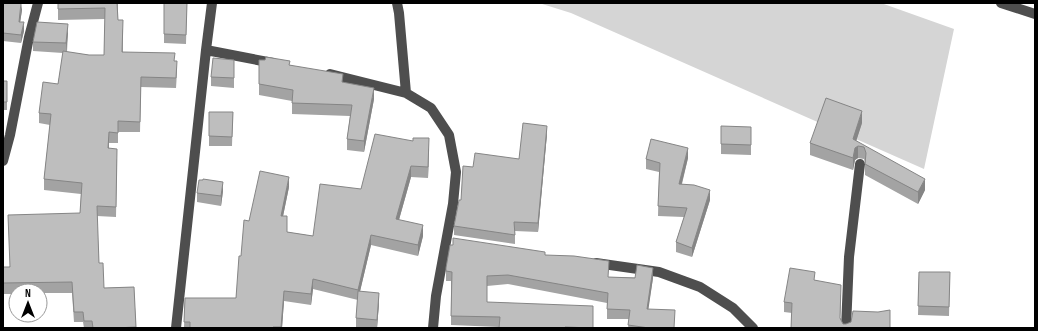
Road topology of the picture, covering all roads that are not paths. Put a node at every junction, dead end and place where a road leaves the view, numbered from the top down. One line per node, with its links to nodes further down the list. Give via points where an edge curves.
1 (38, 3): 10 (street)
2 (212, 3): 6 (street)
3 (397, 3): 9 (street)
4 (1001, 3): 5 (street)
5 (1035, 14)
6 (206, 50): 7 (street); 13 (street)
7 (284, 64)
8 (322, 72): 9 (street)
9 (406, 93): 14 (street, via 431,108 449,135 456,172 450,240 436,296)
10 (3, 161)
11 (860, 164): 16 (street, via 849,257)
12 (589, 262): 15 (street, via 658,272 700,287 733,308)
13 (176, 328)
14 (433, 328)
15 (753, 328)
16 (846, 328)

